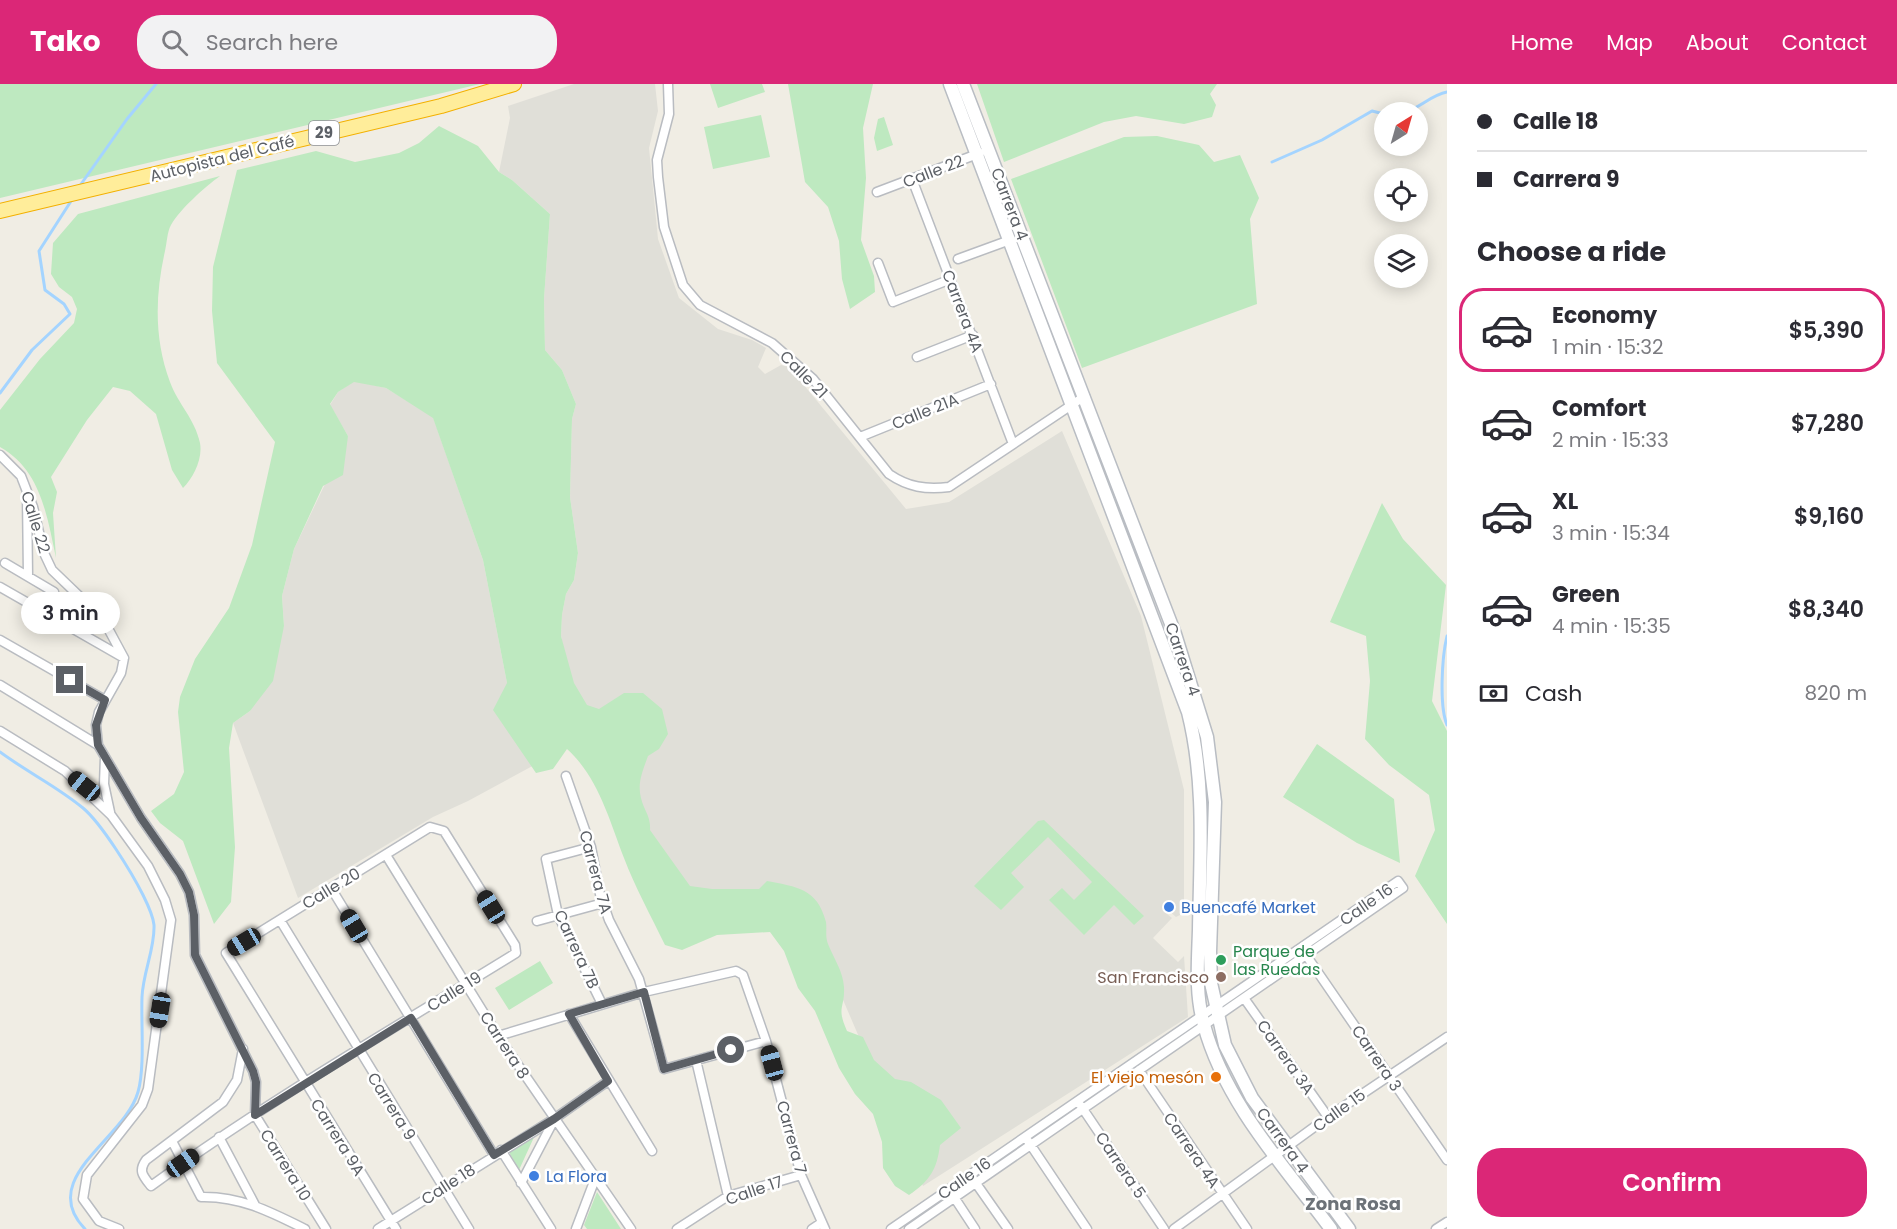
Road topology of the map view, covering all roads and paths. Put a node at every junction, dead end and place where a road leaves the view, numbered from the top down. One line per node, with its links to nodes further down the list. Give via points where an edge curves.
1 (514, 84): 8 (highway, Autopista del Café / 29, via 441,106)
2 (668, 84): 18 (street, Calle 21, via 669,114 657,160 658,177 664,227 683,285 700,305 762,336 783,352 813,378)
3 (950, 84): 5 (main road, Carrera 4)
4 (963, 84): 5 (main road, Carrera 4)
5 (983, 152): 6 (street, Calle 22); 9 (main road, Carrera 4); 16 (main road, Carrera 4)
6 (912, 178): 7 (street, Calle 22); 12 (street, Carrera 4A)
7 (877, 192)
8 (0, 211)
9 (1010, 240): 10 (street); 17 (main road, Carrera 4)
10 (958, 259)
11 (878, 263): 12 (street, via 893,302)
12 (951, 279): 13 (street, Carrera 4A)
13 (972, 336): 14 (street); 15 (street, Carrera 4A)
14 (917, 357)
15 (991, 384): 18 (street, Calle 21A); 19 (street, Carrera 4A)
16 (1085, 396): 17 (street, Calle 21); 42 (main road, Carrera 4, via 1175,634 1207,737 1215,802)
17 (1072, 404): 19 (street, Calle 21); 42 (main road, Carrera 4, via 1192,729 1200,775)
18 (860, 437): 19 (street, Calle 21, via 889,474 902,483 926,489 949,487)
19 (1013, 444)
20 (0, 455): 21 (street, Calle 22, via 21,476)
21 (27, 492): 23 (street); 27 (street, Calle 22, via 52,570 103,619)
22 (5, 563): 23 (street)
23 (28, 576): 25 (street)
24 (0, 587): 27 (street)
25 (54, 592)
26 (0, 640): 29 (street)
27 (124, 658): 29 (street, via 121,673)
28 (0, 686): 31 (street)
29 (105, 700): 31 (street, via 96,725)
30 (0, 731): 34 (street, via 65,771)
31 (98, 745): 32 (street, Carrera 10)
32 (105, 756): 34 (street, via 104,784); 57 (street, Carrera 10, via 189,892 195,955)
33 (566, 776): 35 (street, Carrera 7A)
34 (111, 815): 93 (street, via 148,866 171,920 148,1089 142,1105 87,1175 84,1191 83,1199 91,1213)
35 (591, 848): 38 (street, Carrera 7A); 39 (street, Carrera 7B, via 546,859)
36 (386, 855): 37 (street, Calle 20); 44 (street, Calle 20, via 430,827 444,831); 46 (street, Carrera 8)
37 (331, 888): 40 (street, Calle 20); 52 (street)
38 (603, 903): 39 (street); 47 (street, Carrera 7A)
39 (558, 915): 41 (street); 49 (street, Carrera 7B)
40 (280, 920): 43 (street, Calle 20); 58 (street, Carrera 9)
41 (537, 921)
42 (1204, 944): 50 (main road, Carrera 4); 53 (main road, Carrera 4, via 1198,990)
43 (225, 953): 63 (street, Carrera 9A)
44 (516, 953): 46 (street, Calle 19)
45 (1306, 955): 48 (street, Calle 16); 50 (street, Calle 16, via 1403,888 1398,881); 61 (street, Carrera 3)
46 (466, 984): 52 (street, Calle 19); 54 (street, Carrera 8)
47 (644, 992): 49 (street); 56 (street, Carrera 7, via 736,971 743,975); 59 (street, Carrera 7A, via 664,1069)
48 (1244, 998): 50 (street, Calle 16); 66 (street, Carrera 3A)
49 (602, 1004): 51 (street)
50 (1216, 1012): 53 (street, Calle 16); 72 (main road, Carrera 4, via 1243,1082)
51 (569, 1014): 54 (street); 62 (street)
52 (411, 1018): 58 (street, Calle 19); 74 (street)
53 (1203, 1021): 60 (street, Calle 16); 64 (street, Calle 16); 75 (main road, Carrera 4, via 1223,1078)
54 (498, 1036): 67 (street, Carrera 8)
55 (1447, 1037): 61 (street, Calle 15)
56 (766, 1041): 59 (street); 79 (street, Carrera 7)
57 (243, 1049): 65 (street, Carrera 10, via 256,1082); 70 (street, via 237,1080 223,1102)
58 (358, 1051): 63 (street, Calle 19); 83 (street, Carrera 9)
59 (696, 1060): 86 (street)
60 (1139, 1070): 64 (street, Calle 16); 85 (street, Carrera 4A)
61 (1389, 1075): 66 (street, Calle 15); 76 (street, Carrera 3)
62 (608, 1081): 67 (street, Calle 18); 73 (street)
63 (305, 1084): 65 (street, Calle 19); 89 (street, Carrera 9A)
64 (1080, 1104): 68 (street, Calle 16); 71 (street, Calle 16); 108 (street, Carrera 5)
65 (255, 1115): 69 (street, Calle 19); 95 (street, Carrera 10)
66 (1328, 1117): 72 (street, Calle 15)
67 (554, 1119): 74 (street, Calle 18); 80 (street, Carrera 8); 82 (street)
68 (1024, 1136): 71 (street); 78 (street, Calle 16)
69 (219, 1137): 77 (street, Calle 19); 88 (street)
70 (171, 1141): 77 (street); 77 (street, Calle 19, via 146,1160 141,1173 151,1186)
71 (1030, 1144): 81 (street, Calle 16); 107 (street)
72 (1290, 1147): 75 (street, Calle 15); 112 (main road, Carrera 4)
73 (651, 1151)
74 (497, 1153): 82 (street); 83 (street, Calle 18)
75 (1276, 1156): 85 (street, Calle 15); 111 (main road, Carrera 4)
76 (1447, 1160)
77 (183, 1163): 88 (street, via 201,1197 225,1197)
78 (969, 1174): 81 (street); 84 (street, Calle 16)
79 (801, 1175): 86 (street, Calle 17); 91 (street, Carrera 7)
80 (595, 1179): 100 (street); 101 (street, Carrera 8)
81 (975, 1182): 87 (street, Calle 16); 106 (street)
82 (521, 1183): 99 (street)
83 (443, 1188): 89 (street, Calle 18); 98 (street, Carrera 9)
84 (948, 1189): 87 (street); 103 (street, Calle 16)
85 (1222, 1195): 109 (street, Calle 15); 110 (street, Carrera 4A)
86 (728, 1196): 92 (street, Calle 17)
87 (954, 1197): 104 (street, Calle 16); 105 (street)
88 (255, 1205): 94 (street)
89 (390, 1221): 96 (street, Calle 18); 97 (street, Carrera 9A)
90 (1447, 1222): 113 (street)
91 (823, 1226): 102 (street)
92 (681, 1228)
93 (119, 1229)
94 (305, 1229)
95 (326, 1229)
96 (378, 1229)
97 (396, 1229)
98 (469, 1229)
99 (551, 1229)
100 (576, 1229)
101 (631, 1229)
102 (812, 1229)
103 (891, 1229)
104 (909, 1229)
105 (975, 1229)
106 (1008, 1229)
107 (1087, 1229)
108 (1164, 1229)
109 (1174, 1229)
110 (1247, 1229)
111 (1331, 1229)
112 (1349, 1229)
113 (1436, 1229)

